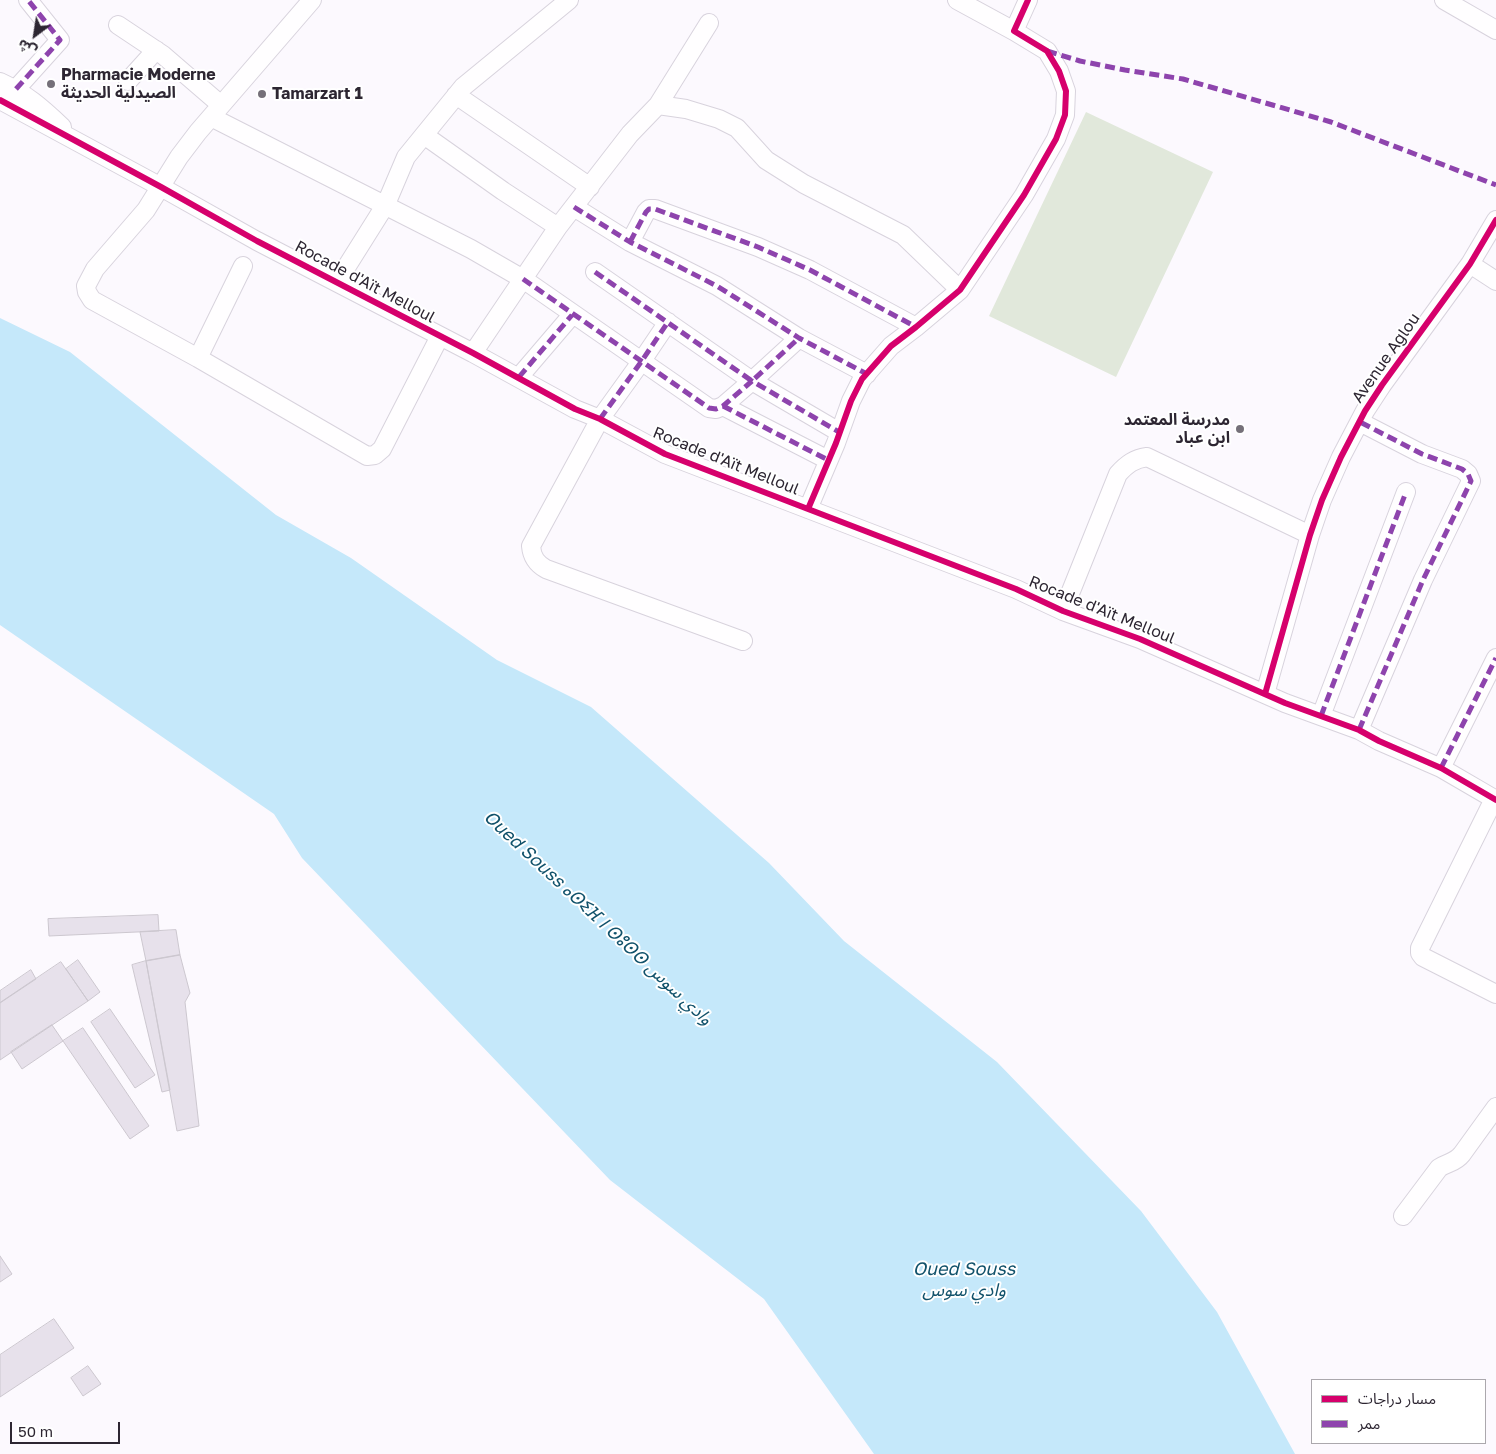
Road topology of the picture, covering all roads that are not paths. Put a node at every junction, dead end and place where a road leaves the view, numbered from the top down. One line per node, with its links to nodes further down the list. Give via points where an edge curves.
1 (28, 0): 13 (street, via 60,40)
2 (312, 0): 17 (street)
3 (569, 0): 14 (street)
4 (956, 0): 10 (street)
5 (1028, 0): 10 (street)
6 (1444, 0): 9 (street)
7 (709, 23): 16 (street)
8 (118, 25): 11 (street)
9 (1496, 30)
10 (1014, 31): 33 (street, via 1046,51 1059,71 1066,91 1065,115 1056,139 1024,195)
11 (156, 50): 12 (street); 17 (street)
12 (128, 80)
13 (8, 86): 19 (street, Rocade d'Aït Melloul, via 40,105)
14 (456, 95): 18 (street); 21 (street)
15 (0, 100): 19 (street, Rocade d'Aït Melloul)
16 (658, 105): 21 (street, via 630,134); 33 (street, via 686,109 737,128 766,160 804,184 903,235)
17 (216, 111): 20 (street, via 179,157); 22 (street)
18 (424, 136): 22 (street, via 406,158); 25 (street)
19 (74, 140): 20 (street, Rocade d'Aït Melloul)
20 (161, 187): 32 (street, Rocade d'Aït Melloul); 40 (street, via 146,210 95,269 86,286 87,292 92,300)
21 (590, 187): 23 (street)
22 (386, 204): 30 (street, via 472,248); 32 (street)
23 (574, 207): 25 (street); 26 (street)
24 (1496, 220): 27 (street, Avenue Aglou)
25 (558, 227): 30 (street)
26 (630, 242): 36 (street, via 646,212 655,209 810,270); 38 (street, via 717,286)
27 (1470, 264): 31 (street); 47 (street, Avenue Aglou, via 1382,385)
28 (243, 266): 40 (street)
29 (595, 272): 35 (street)
30 (523, 279): 34 (street); 39 (street)
31 (1496, 281)
32 (337, 282): 37 (street, Rocade d'Aït Melloul)
33 (960, 290): 36 (street)
34 (572, 314): 41 (street); 43 (street)
35 (668, 322): 41 (street); 44 (street)
36 (916, 327): 42 (street, via 891,346)
37 (440, 336): 39 (street, Rocade d'Aït Melloul); 40 (street, via 382,449 376,455 367,456)
38 (799, 338): 42 (street); 44 (street)
39 (473, 353): 43 (street, Rocade d'Aït Melloul)
40 (198, 358)
41 (641, 362): 45 (street, via 709,408); 46 (street)
42 (867, 374): 48 (street)
43 (519, 377): 46 (street, Rocade d'Aït Melloul)
44 (752, 381): 45 (street); 48 (street)
45 (723, 406): 49 (street)
46 (600, 419): 51 (street, Rocade d'Aït Melloul, via 665,454); 54 (street, via 531,546 538,564)
47 (1360, 422): 52 (street, Avenue Aglou, via 1326,491); 58 (street, via 1422,454 1462,469 1471,481 1423,580)
48 (838, 432): 49 (street)
49 (828, 460): 51 (street)
50 (1406, 492): 57 (street)
51 (808, 509): 53 (street, Rocade d'Aït Melloul, via 1016,589)
52 (1310, 535): 53 (street, via 1148,457 1137,458 1118,474); 56 (street, Avenue Aglou)
53 (1063, 611): 56 (street, Rocade d'Aït Melloul, via 1140,639)
54 (743, 641)
55 (1496, 658): 59 (street)
56 (1265, 694): 57 (street, Rocade d'Aït Melloul)
57 (1321, 716): 58 (street, Rocade d'Aït Melloul)
58 (1359, 730): 59 (street, Rocade d'Aït Melloul)
59 (1442, 768): 60 (street, Rocade d'Aït Melloul)
60 (1495, 799): 61 (street, via 1420,953)
61 (1496, 994)
62 (1496, 1107): 63 (street, via 1457,1161 1439,1168)
63 (1403, 1216)

